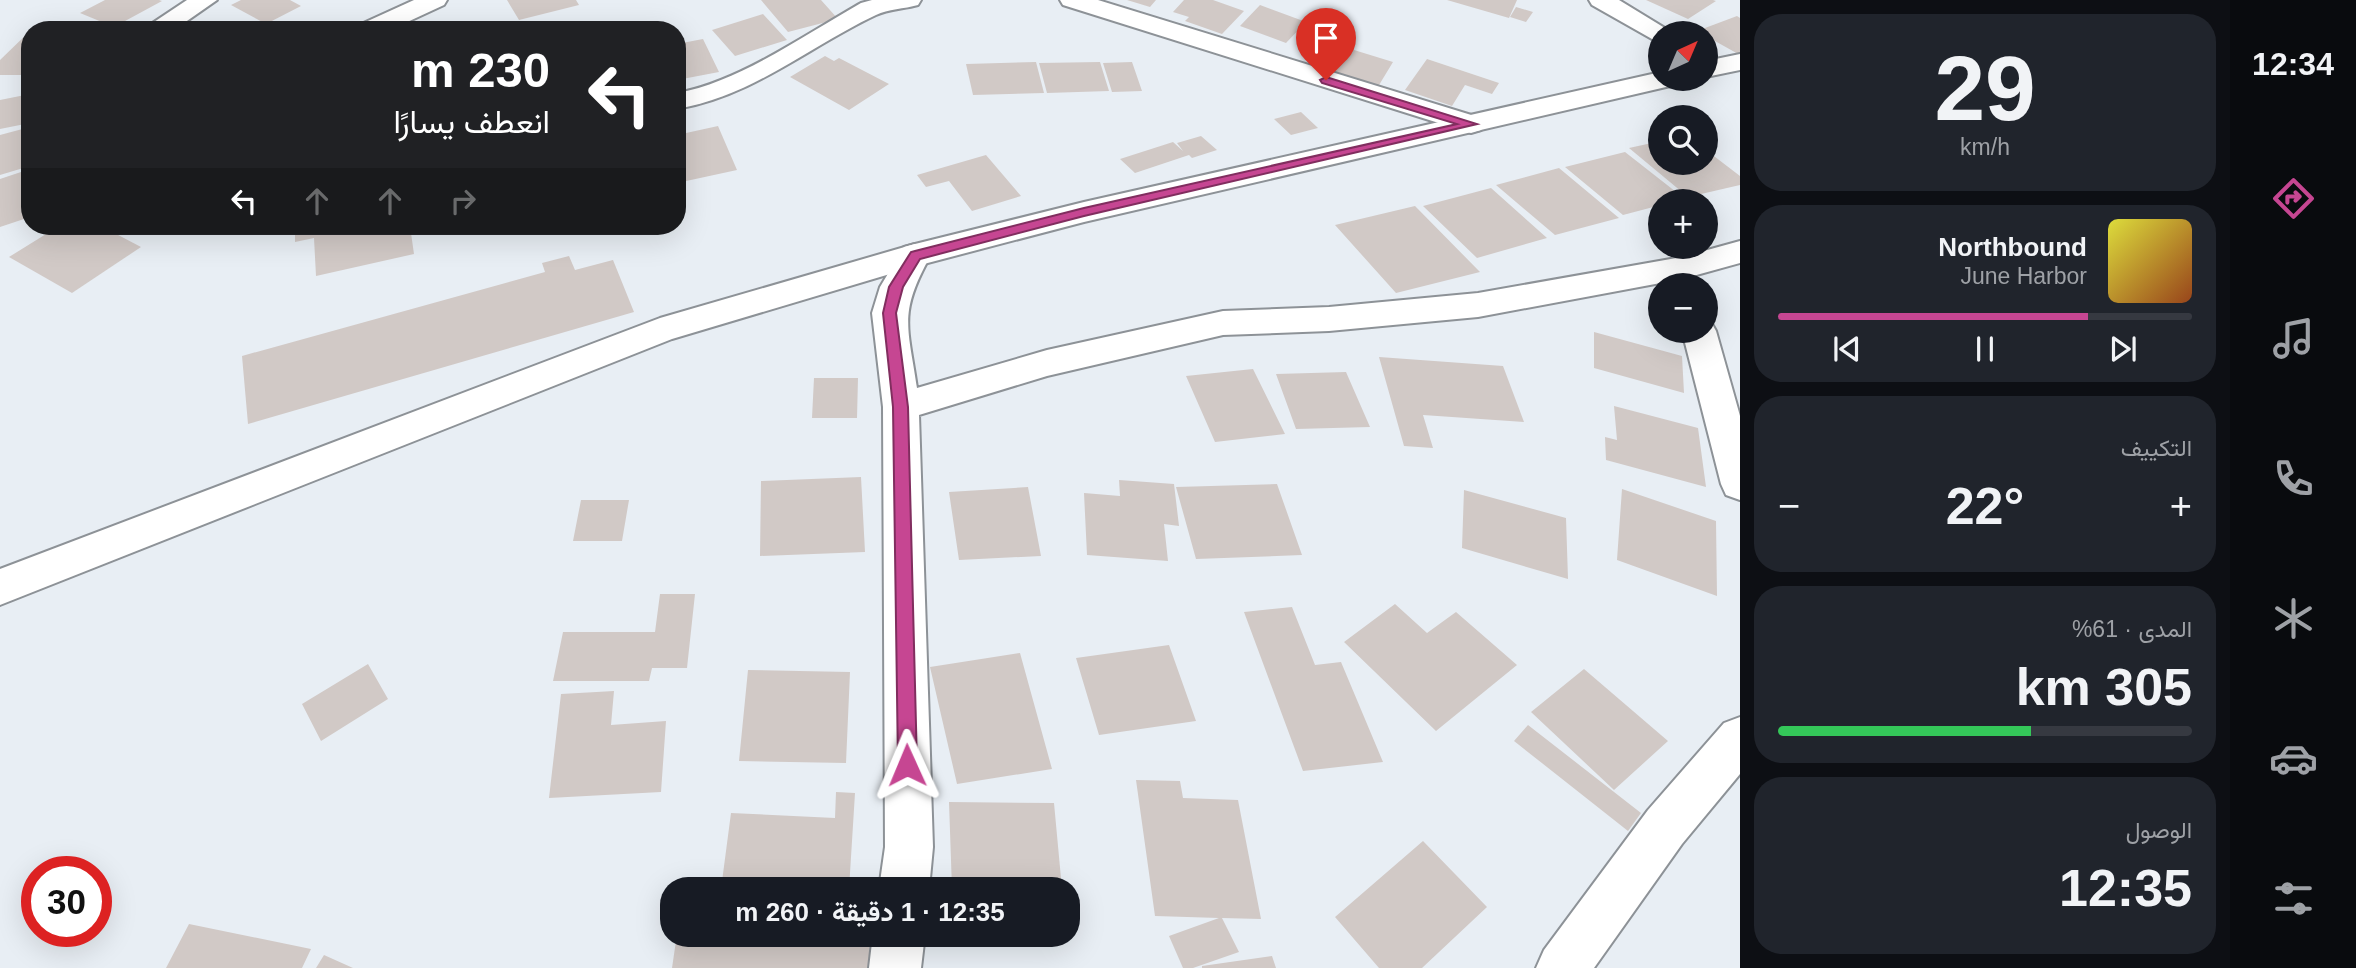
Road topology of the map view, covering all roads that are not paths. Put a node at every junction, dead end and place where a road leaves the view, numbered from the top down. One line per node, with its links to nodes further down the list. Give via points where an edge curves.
1 (205, 0): 6 (street)
2 (435, 0): 7 (street)
3 (909, 0): 10 (street, via 870,8 766,68)
4 (1072, 0): 11 (street)
5 (1601, 0): 8 (street)
6 (170, 21)
7 (388, 21)
8 (1648, 27)
9 (1648, 83): 11 (street)
10 (686, 100)
11 (1471, 124): 13 (street)
12 (1740, 252): 14 (street)
13 (915, 255): 17 (street, via 896,287 890,313); 19 (street, via 660,330)
14 (1691, 273)
15 (1648, 281): 17 (street, via 1478,305 1223,323 1047,363)
16 (1702, 343): 18 (street)
17 (901, 407): 21 (street, via 909,847)
18 (1740, 484)
19 (0, 587)
20 (1740, 739): 24 (street, via 1665,827)
21 (905, 877)
22 (897, 947): 23 (street)
23 (895, 968)
24 (1562, 968)

